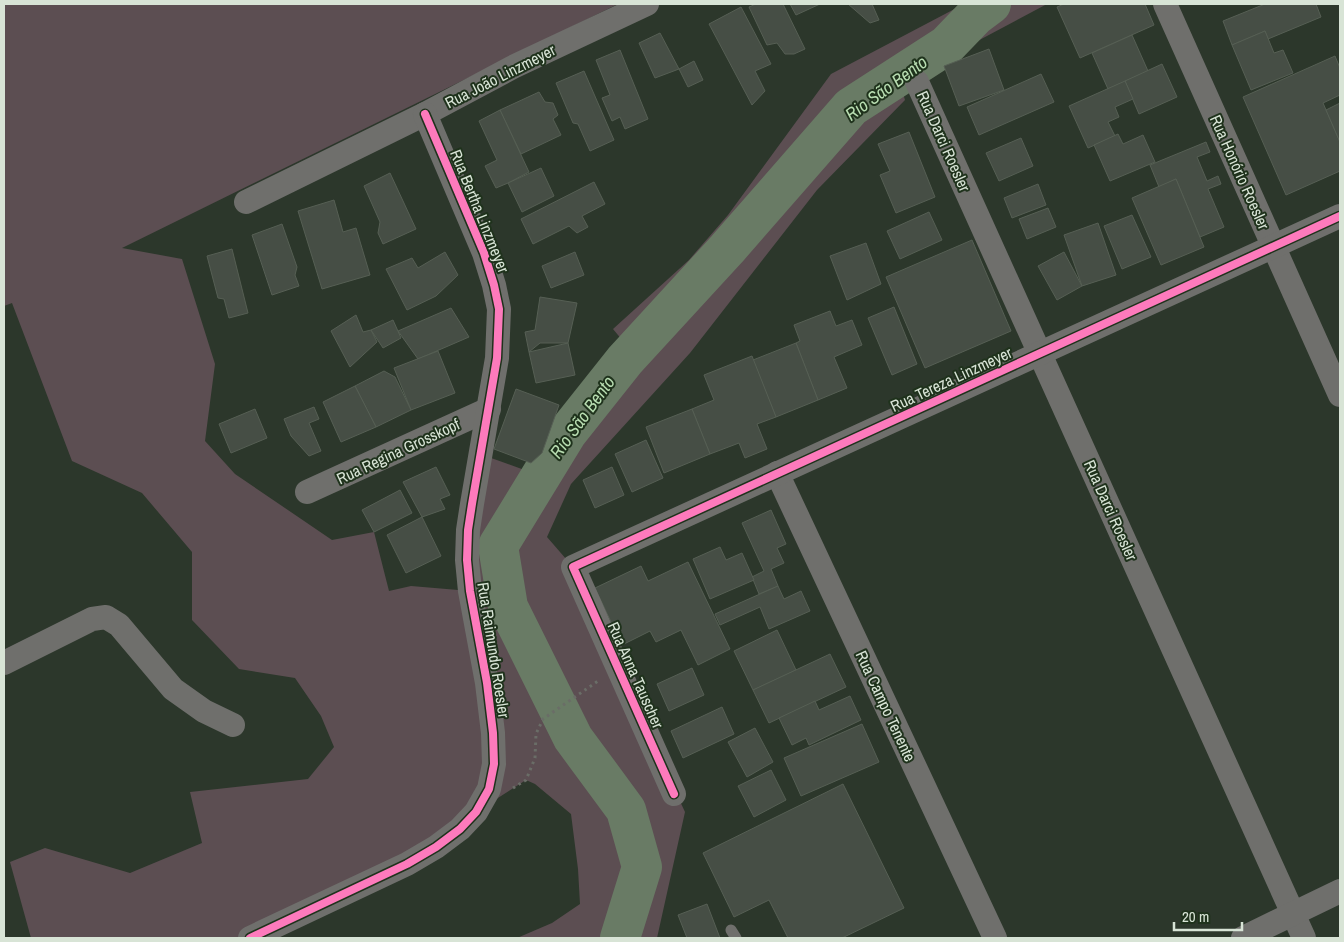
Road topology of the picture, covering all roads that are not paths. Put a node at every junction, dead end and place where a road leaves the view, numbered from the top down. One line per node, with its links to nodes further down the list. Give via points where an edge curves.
1 (647, 4): 4 (street, Rua João Linzmeyer, via 514,67)
2 (1165, 4): 7 (street, Rua Honório Roesler)
3 (918, 82): 8 (street, Rua Darci Roesler)
4 (426, 114): 5 (street, Rua João Linzmeyer); 10 (street, Rua Bertha Linzmeyer, via 484,253 494,285 499,309 499,334)
5 (246, 202)
6 (1340, 216): 7 (street, Rua Tereza Linzmeyer)
7 (1274, 246): 8 (street, Rua Tereza Linzmeyer); 9 (street, Rua Honório Roesler)
8 (1040, 353): 11 (street, Rua Tereza Linzmeyer); 18 (street, Rua Darci Roesler)
9 (1340, 395)
10 (489, 409): 12 (street, Rua Regina Grosskopf); 19 (street, Rua Raimundo Roesler, via 468,530 467,560 493,733 494,764 489,789 476,812 436,847 408,864)
11 (777, 473): 13 (street, Rua Tereza Linzmeyer); 20 (street, Rua Campo Tenente)
12 (308, 492)
13 (573, 566): 16 (street, Rua Anna Tauscher)
14 (4, 663): 15 (street, via 92,619 106,617 119,625 173,689 204,711)
15 (233, 725)
16 (674, 794)
17 (1340, 891): 18 (street)
18 (1293, 915): 21 (street); 22 (street, Rua Darci Roesler)
19 (250, 938)
20 (995, 938)
21 (1243, 938)
22 (1304, 938)

